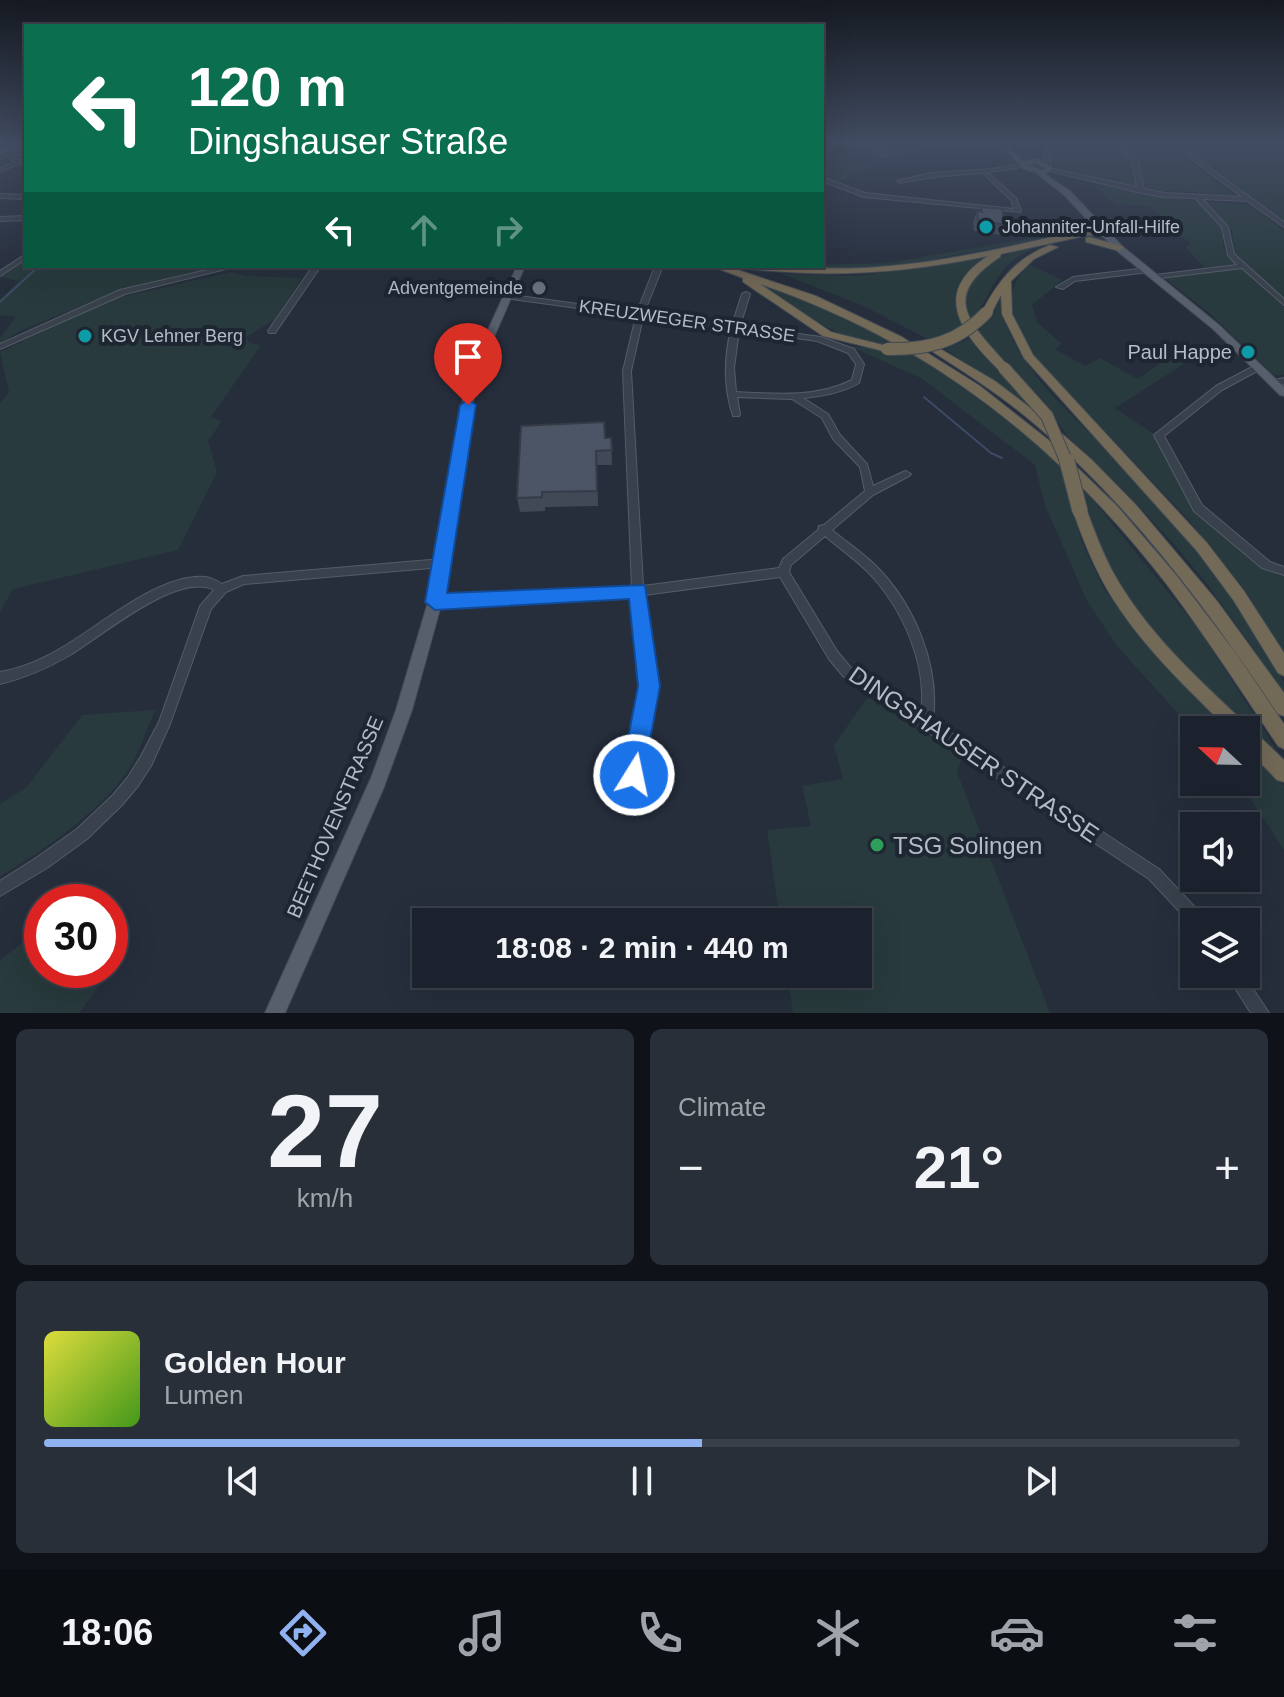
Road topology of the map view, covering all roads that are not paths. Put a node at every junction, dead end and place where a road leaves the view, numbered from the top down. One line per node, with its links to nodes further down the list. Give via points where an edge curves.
1 (849, 189): 2 (street, via 1018,211)
2 (1003, 189)
3 (1059, 189): 14 (main road)
4 (1133, 189): 6 (street)
5 (1235, 189): 10 (street)
6 (1141, 191): 9 (street)
7 (0, 196): 8 (street)
8 (24, 197)
9 (1198, 198): 10 (street); 19 (street, via 1225,227 1229,251)
10 (1248, 199): 13 (street)
11 (24, 218): 12 (street)
12 (0, 219)
13 (1284, 225)
14 (1089, 231): 15 (highway); 15 (main road); 16 (highway); 17 (highway); 31 (highway, via 1034,255)
15 (1104, 234): 16 (main road)
16 (1119, 248): 28 (main road)
17 (1008, 250): 27 (highway, via 848,275); 59 (highway, bridge, via 974,270 960,295 961,312 972,334 1036,398 1057,430 1099,565 1124,606)
18 (24, 257): 29 (street)
19 (1243, 266): 30 (street); 35 (street)
20 (225, 268): 39 (street, via 123,292)
21 (316, 268): 38 (street)
22 (520, 268): 34 (main road, BEETHOVENSTRASSE)
23 (658, 268): 36 (street)
24 (721, 268): 31 (highway, bridge, via 827,334 908,350 951,342 967,333)
25 (722, 268): 61 (highway, via 815,299 899,338 1024,424 1078,471 1150,549)
26 (752, 268): 58 (highway, via 911,335 1021,406 1157,535)
27 (769, 268)
28 (1146, 270): 30 (main road); 32 (street, via 1073,279)
29 (0, 274)
30 (1155, 277): 40 (main road)
31 (1006, 280): 56 (highway, via 1007,314 1028,356 1202,547)
32 (1060, 287)
33 (746, 294): 37 (street)
34 (505, 296): 36 (street, KREUZWEGER STRASSE); 50 (main road, BEETHOVENSTRASSE, via 472,376)
35 (1284, 303)
36 (640, 314): 37 (street, KREUZWEGER STRASSE); 54 (street, via 627,371)
37 (732, 328): 44 (street); 45 (street, KREUZWEGER STRASSE, via 826,340 851,351 860,364 856,381 846,387)
38 (272, 331)
39 (0, 347)
40 (1256, 368): 42 (main road); 51 (street, via 1219,388 1159,435 1198,508 1266,565)
41 (1284, 381): 42 (street)
42 (1272, 383): 43 (main road)
43 (1284, 393)
44 (731, 394): 45 (street); 46 (street)
45 (792, 395): 48 (street, via 825,416 836,437 864,466)
46 (736, 414)
47 (906, 474): 48 (street)
48 (870, 492): 49 (street)
49 (823, 529): 52 (street); 60 (street, via 874,571 917,636 930,701)
50 (442, 563): 53 (street, via 243,580); 55 (main road, BEETHOVENSTRASSE)
51 (1284, 571)
52 (783, 572): 54 (street); 60 (street, DINGSHAUSER STRASSE, via 842,666)
53 (222, 589): 57 (street, via 211,582 168,588 49,661); 65 (street, via 206,606 154,747 133,780 86,830)
54 (638, 591): 55 (street); 64 (street, via 649,686)
55 (435, 602): 68 (main road, BEETHOVENSTRASSE, via 389,754)
56 (1284, 668)
57 (0, 678)
58 (1284, 708)
59 (1227, 716)
60 (926, 723): 66 (street, DINGSHAUSER STRASSE, via 1154,874)
61 (1284, 740)
62 (1260, 749): 63 (highway)
63 (1284, 773)
64 (634, 775)
65 (0, 889)
66 (1186, 908)
67 (1244, 988): 69 (street)
68 (275, 1013)
69 (1261, 1013)

